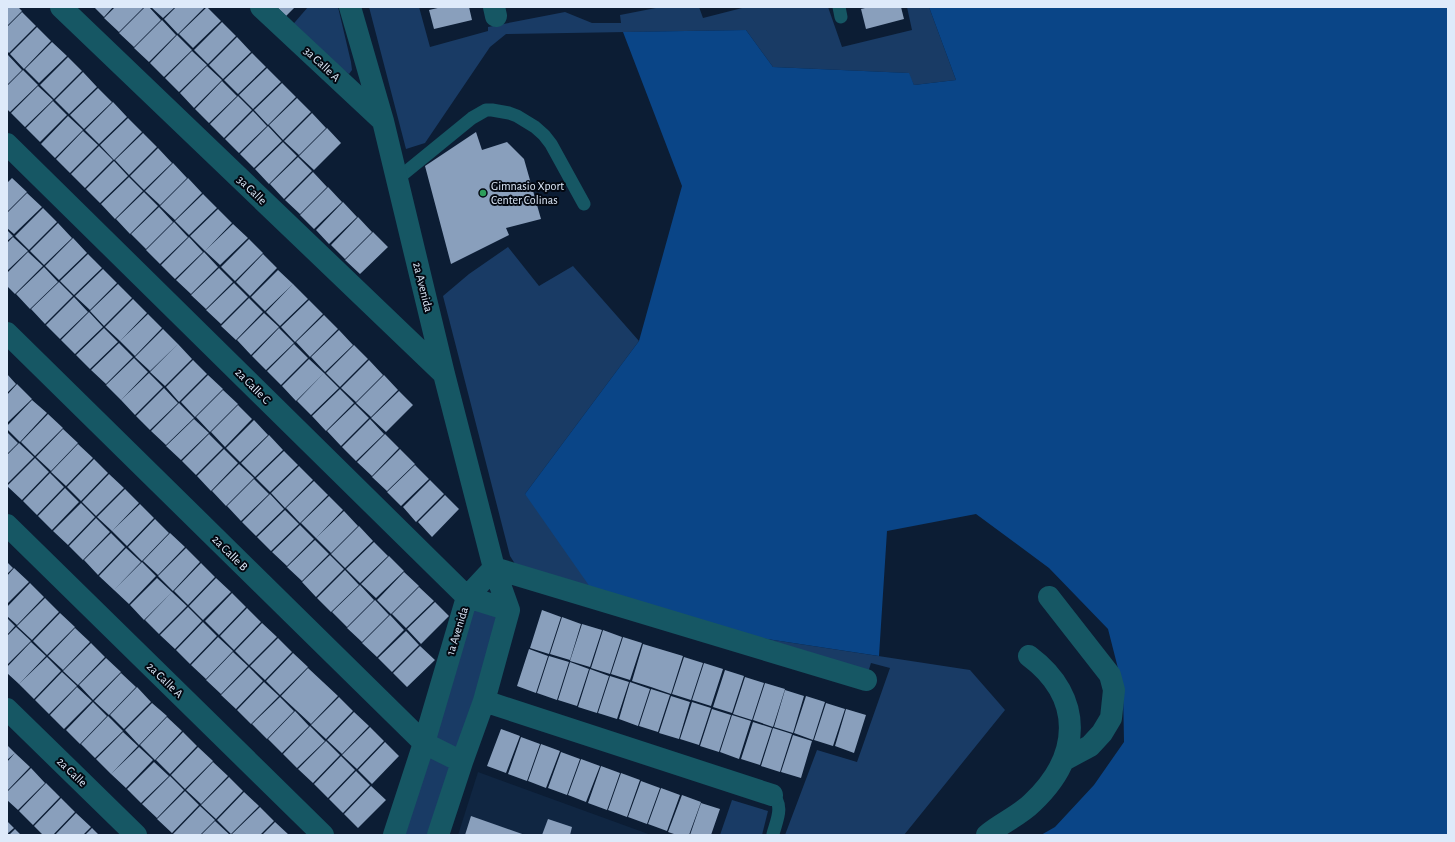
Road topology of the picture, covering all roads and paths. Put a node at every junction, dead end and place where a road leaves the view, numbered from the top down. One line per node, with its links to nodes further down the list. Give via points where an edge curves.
1 (61, 7): 9 (street, 3a Calle)
2 (261, 7): 4 (street, 3a Calle A)
3 (350, 7): 4 (street, 2a Avenida)
4 (383, 121): 6 (street, 2a Avenida)
5 (7, 144): 12 (street, 2a Calle C)
6 (396, 180): 7 (lane, via 472,118 486,110 492,110 517,116 544,135); 9 (street, 2a Avenida)
7 (584, 204)
8 (7, 333): 19 (street, 2a Calle B)
9 (444, 374): 11 (street, 2a Avenida)
10 (7, 525): 25 (street, 2a Calle A)
11 (494, 568): 12 (street, 1a Avenida); 14 (street); 16 (street)
12 (467, 597): 14 (street, 2a Calle C); 19 (street, 1a Avenida)
13 (1050, 597): 20 (street, via 1110,675 1114,690 1111,718 1102,733 1090,746)
14 (509, 610): 17 (street)
15 (1029, 656): 20 (street, via 1057,683 1068,706 1071,730)
16 (870, 675)
17 (484, 701): 21 (street); 22 (street)
18 (7, 709): 24 (street, 2a Calle)
19 (424, 743): 21 (street, 2a Calle B); 26 (street, 1a Avenida)
20 (1064, 760): 28 (street, via 1049,785 1031,804)
21 (462, 762): 27 (street)
22 (772, 795): 23 (lane, via 779,803)
23 (773, 834)
24 (136, 835)
25 (323, 835)
26 (394, 835)
27 (438, 835)
28 (987, 835)

